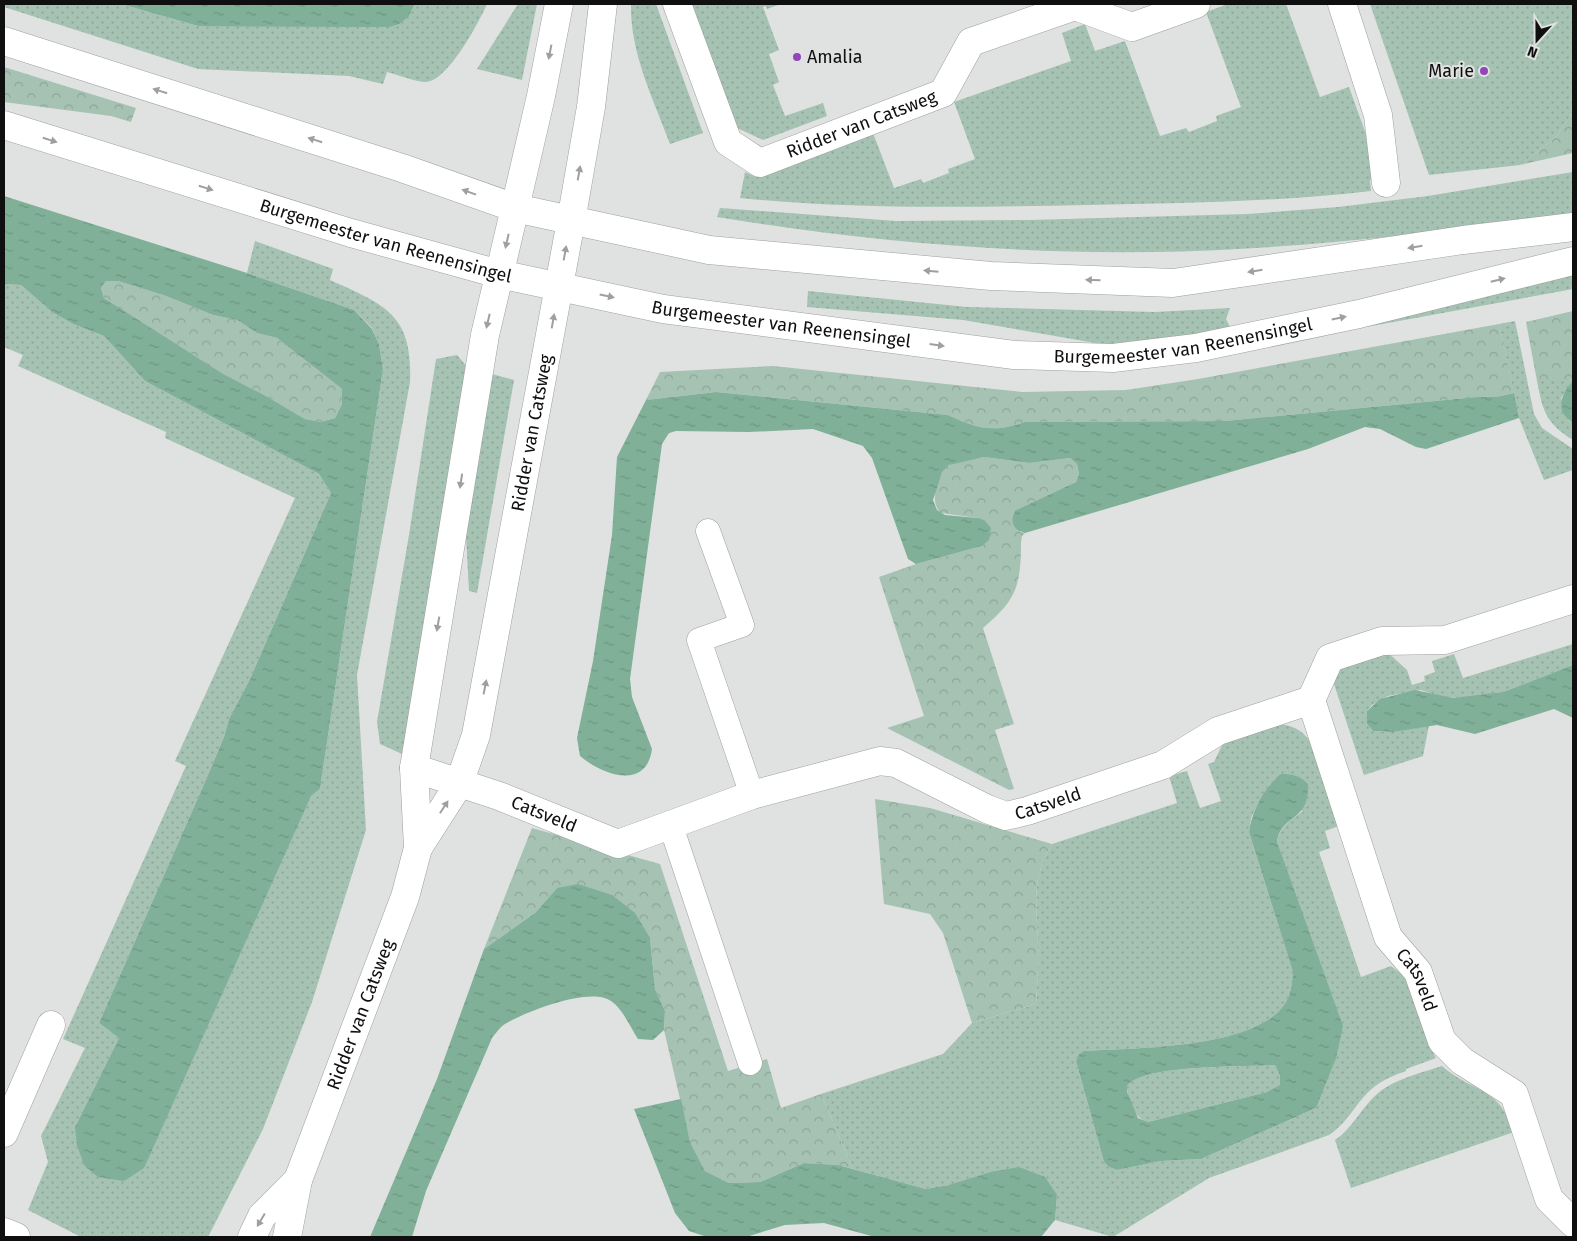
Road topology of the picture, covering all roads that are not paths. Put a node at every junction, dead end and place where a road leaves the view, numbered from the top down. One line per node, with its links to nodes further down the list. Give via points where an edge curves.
1 (558, 4): 9 (street, Ridder van Catsweg, one-way to 9)
2 (604, 4): 10 (street, Ridder van Catsweg, one-way to 2, via 591,107)
3 (678, 4): 4 (street, Ridder van Catsweg, via 728,142 760,163 943,93 971,42 1075,6 1132,27)
4 (1196, 4)
5 (1342, 4): 8 (street, via 1378,115)
6 (4, 40): 9 (street, one-way to 6, via 402,168)
7 (4, 126): 13 (street, Burgemeester van Reenensingel, one-way to 13, via 351,233)
8 (1386, 183)
9 (515, 208): 10 (street); 13 (street, Ridder van Catsweg, one-way to 13)
10 (571, 221): 11 (street, one-way to 10, via 1173,283 990,276 719,250); 14 (street, Ridder van Catsweg, one-way to 10)
11 (1573, 227)
12 (1573, 261): 14 (street, Burgemeester van Reenensingel, one-way to 12, via 663,308 995,352 1113,358 1196,348 1360,314)
13 (499, 274): 14 (street, Burgemeester van Reenensingel); 18 (street, Ridder van Catsweg, one-way to 18, via 485,335)
14 (559, 286): 19 (street, Ridder van Catsweg, one-way to 14, via 476,735)
15 (708, 531): 20 (lane, via 742,625 700,640)
16 (1573, 599): 17 (street, via 1445,640 1382,641 1330,658)
17 (1311, 700): 20 (street, Catsveld, via 1218,731 1163,765 1006,816 896,763 880,761); 27 (street, Catsveld, via 1388,937 1418,972 1442,1041 1462,1061 1514,1094 1549,1199)
18 (414, 768): 19 (street, Catsveld); 22 (street, Ridder van Catsweg)
19 (459, 784): 21 (street, Catsveld, via 618,844); 22 (street, Ridder van Catsweg, one-way to 19)
20 (752, 795): 21 (street, Catsveld)
21 (670, 823): 24 (lane)
22 (418, 848): 26 (street, Ridder van Catsweg, via 405,897)
23 (51, 1025): 25 (street)
24 (750, 1063)
25 (4, 1133)
26 (298, 1180): 30 (street, Ridder van Catsweg, one-way to 30, via 262,1216); 31 (street, Ridder van Catsweg)
27 (1573, 1223)
28 (4, 1232): 29 (street)
29 (16, 1237)
30 (252, 1237)
31 (287, 1237)

